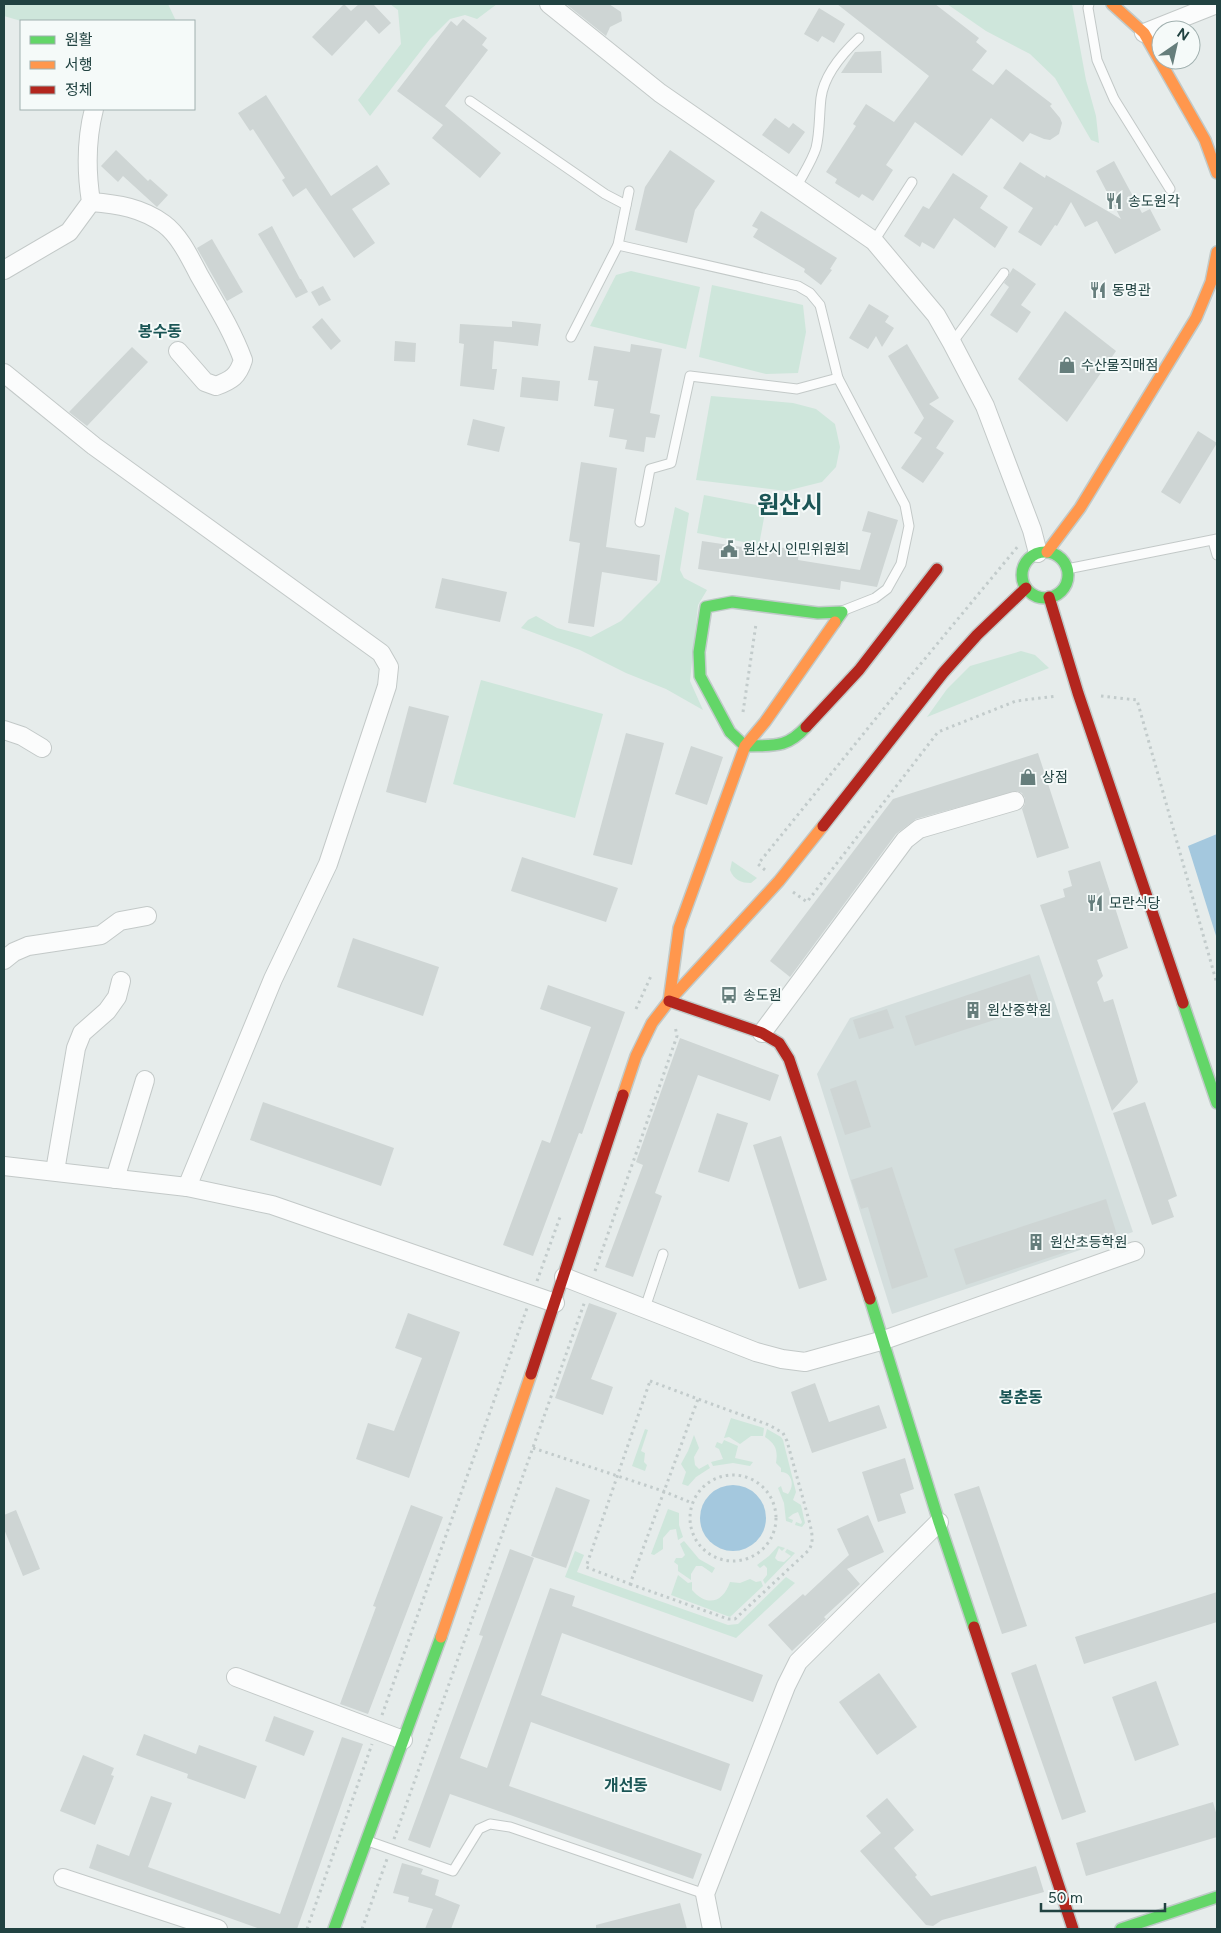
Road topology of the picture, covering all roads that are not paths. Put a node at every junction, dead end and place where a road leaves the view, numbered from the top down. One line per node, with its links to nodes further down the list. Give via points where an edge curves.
1 (550, 4): 11 (street, via 660,93)
2 (1089, 4): 12 (lane, via 1097,60 1114,99)
3 (1112, 4): 5 (main road)
4 (1217, 4): 5 (street)
5 (1144, 33): 9 (main road, via 1205,140)
6 (859, 38): 11 (lane, via 845,51 821,95 815,150)
7 (470, 101): 15 (lane)
8 (94, 110): 14 (street, via 87,174)
9 (1217, 173)
10 (912, 182): 16 (lane)
11 (797, 186): 16 (street)
12 (1170, 189)
13 (629, 191): 15 (lane)
14 (91, 202): 19 (street, via 69,232); 24 (street, via 118,204 143,212 165,225 183,246 235,338 243,360 239,372 228,382 216,386 205,382)
15 (626, 205): 17 (lane)
16 (874, 240): 23 (street, via 936,315)
17 (618, 244): 22 (lane); 26 (lane, via 798,286 810,293 820,306)
18 (1217, 252): 21 (main road)
19 (4, 270)
20 (1004, 273): 23 (lane)
21 (1214, 280): 29 (main road, via 1172,360 1080,508)
22 (571, 337)
23 (952, 343): 29 (street, via 985,406)
24 (178, 351)
25 (4, 373): 50 (street, via 94,446 381,653 389,667 387,686 328,864 273,979)
26 (838, 378): 27 (lane, via 797,389 690,376 670,463 650,469); 35 (lane, via 905,505 909,526 901,564 888,589)
27 (640, 522)
28 (1215, 540): 30 (lane); 32 (lane)
29 (1042, 552): 32 (main road, via 1059,557); 33 (main road, via 1031,557 1023,568)
30 (1217, 555)
31 (937, 569): 37 (main road, via 859,670 799,735 783,745)
32 (1067, 569): 34 (main road, via 1066,584)
33 (1026, 588): 34 (main road, via 1036,596); 43 (main road, via 943,673 778,881)
34 (1050, 597): 46 (main road, via 1078,693)
35 (842, 612): 37 (main road); 37 (main road, via 818,613 732,602 706,607 699,652 700,676 730,732)
36 (4, 730): 38 (street)
37 (745, 746): 43 (main road, via 679,928)
38 (42, 748)
39 (1015, 801): 44 (street, via 919,829 905,840)
40 (147, 916): 41 (street, via 120,921 101,935 28,946)
41 (4, 960)
42 (121, 981): 48 (street, via 117,997 107,1012 82,1033 76,1048)
43 (669, 1000): 44 (main road); 53 (main road, via 652,1023 636,1056)
44 (762, 1033): 56 (main road, via 779,1043 789,1059)
45 (144, 1080): 49 (street)
46 (1217, 1103)
47 (4, 1166): 48 (street)
48 (55, 1171): 49 (street)
49 (115, 1180): 50 (street)
50 (187, 1187): 54 (street, via 272,1205)
51 (1134, 1251): 56 (street)
52 (663, 1254): 55 (lane)
53 (564, 1277): 54 (main road); 55 (street)
54 (555, 1304): 59 (main road, via 480,1527)
55 (645, 1308): 56 (street, via 756,1352 805,1362)
56 (884, 1340): 57 (main road)
57 (939, 1522): 62 (street, via 798,1662); 67 (main road)
58 (236, 1678): 59 (street)
59 (403, 1740): 60 (main road)
60 (368, 1841): 62 (lane, via 454,1872 479,1829 490,1824 510,1827); 65 (main road)
61 (63, 1878): 64 (street)
62 (705, 1894): 66 (street)
63 (1217, 1897): 68 (main road)
64 (218, 1929)
65 (334, 1929)
66 (712, 1929)
67 (1074, 1929)
68 (1121, 1929)

